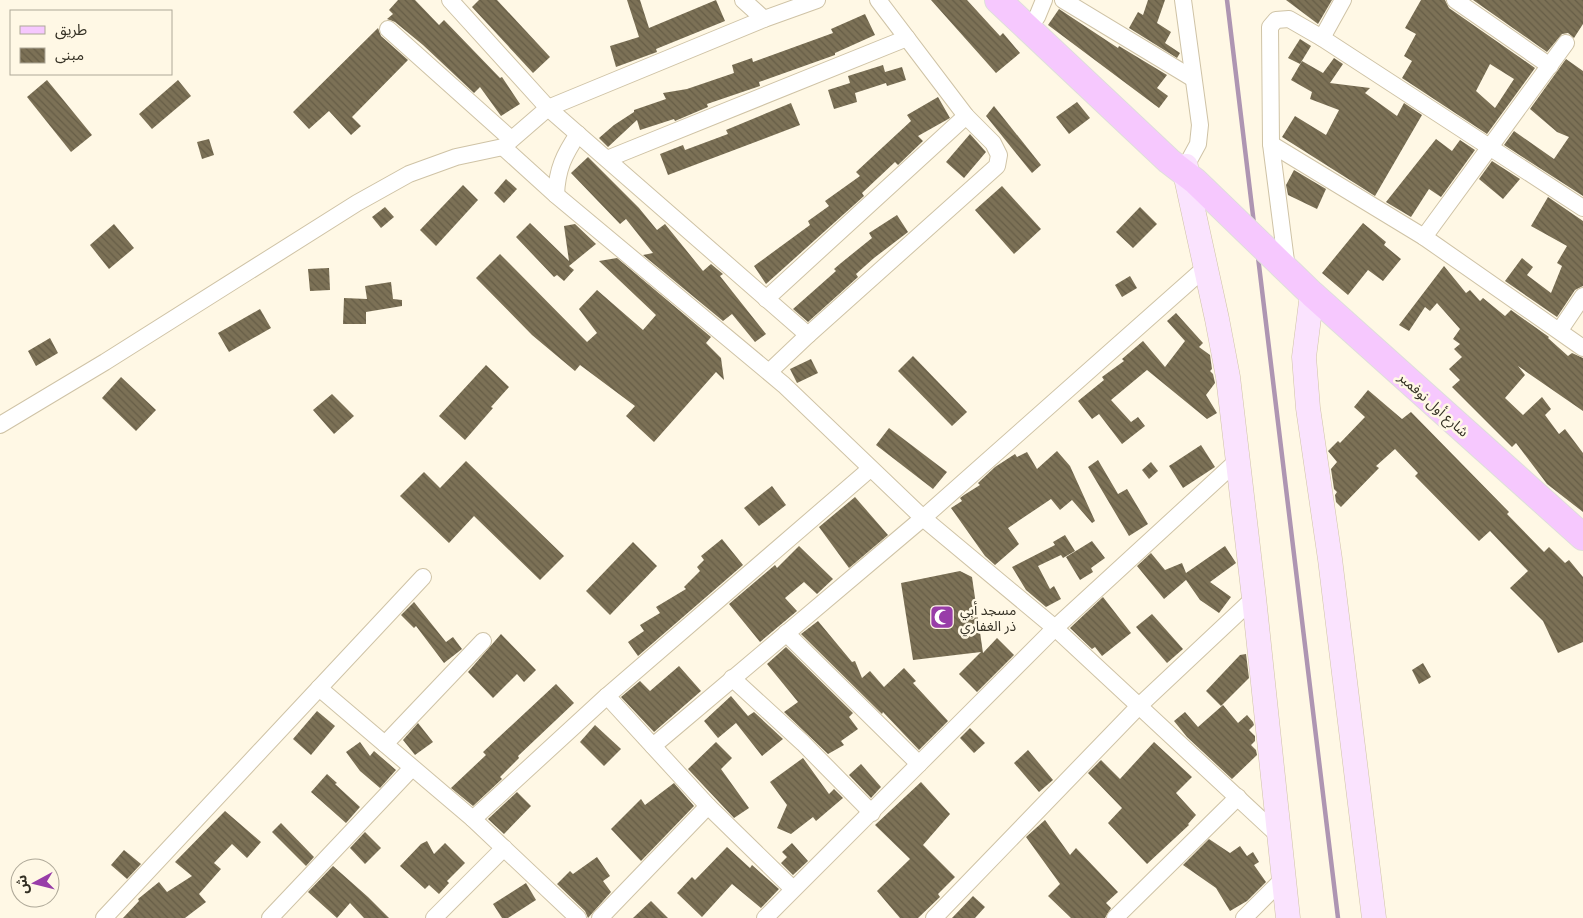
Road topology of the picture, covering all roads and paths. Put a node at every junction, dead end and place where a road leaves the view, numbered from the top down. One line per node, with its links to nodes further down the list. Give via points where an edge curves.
1 (450, 0): 18 (street)
2 (743, 0): 11 (street)
3 (817, 0): 11 (street)
4 (878, 0): 13 (street)
5 (998, 0): 25 (main road)
6 (1063, 0): 17 (street)
7 (1183, 0): 17 (street)
8 (1343, 0): 14 (street)
9 (1455, 0): 16 (street)
10 (1034, 6): 25 (main road, via 1178,152)
11 (764, 19): 18 (street)
12 (388, 28): 21 (street)
13 (907, 38): 19 (street); 24 (street)
14 (1322, 38): 22 (street, via 1289,19 1276,20 1270,27); 23 (street)
15 (1566, 43): 16 (street)
16 (1550, 66): 23 (street)
17 (1192, 78): 25 (street, via 1200,125)
18 (548, 108): 20 (street); 21 (street)
19 (966, 116): 33 (street); 35 (street, via 994,143 999,155 997,166)
20 (578, 134): 24 (street); 26 (street, via 557,174)
21 (507, 143): 26 (street); 38 (street, via 456,157 400,179)
22 (1271, 144): 28 (street); 30 (street)
23 (1491, 148): 27 (street); 28 (street)
24 (606, 159): 33 (street)
25 (1193, 178): 29 (street); 30 (main road, شارع أول نوفمبر)
26 (556, 195): 37 (street)
27 (1583, 208)
28 (1424, 237): 34 (street)
29 (1206, 267): 39 (street, via 1228,377); 41 (street)
30 (1287, 269): 31 (main road, شارع أول نوفمبر)
31 (1312, 294): 42 (main road, شارع أول نوفمبر); 74 (street, via 1304,357 1308,408)
32 (1583, 296): 34 (street)
33 (766, 299): 35 (street)
34 (1560, 330): 36 (street)
35 (808, 335): 37 (street)
36 (1583, 348)
37 (770, 372): 40 (street)
38 (0, 425)
39 (1238, 460): 44 (street); 45 (street)
40 (870, 469): 41 (street); 50 (street)
41 (923, 518): 45 (street); 46 (street)
42 (1583, 537)
43 (423, 577): 49 (street)
44 (1254, 598): 51 (street); 60 (street)
45 (1055, 628): 51 (street); 54 (street)
46 (786, 633): 48 (street); 54 (street)
47 (484, 641): 52 (street)
48 (732, 678): 53 (street); 58 (street)
49 (319, 688): 52 (street); 64 (street)
50 (607, 696): 53 (street); 59 (street)
51 (1140, 705): 56 (street); 70 (street)
52 (385, 744): 55 (street)
53 (653, 746): 57 (street)
54 (919, 764): 58 (street)
55 (412, 768): 59 (street); 65 (street)
56 (1238, 797): 60 (street); 71 (street)
57 (708, 806): 63 (street); 68 (street)
58 (872, 813): 63 (street)
59 (473, 819): 61 (street)
60 (1280, 837): 62 (street)
61 (504, 848): 66 (street); 67 (street)
62 (1284, 878): 72 (street); 73 (street)
63 (794, 889): 69 (street)
64 (104, 918)
65 (270, 918)
66 (434, 918)
67 (578, 918)
68 (600, 918)
69 (764, 918)
70 (934, 918)
71 (1115, 918)
72 (1244, 918)
73 (1288, 918)
74 (1374, 918)

